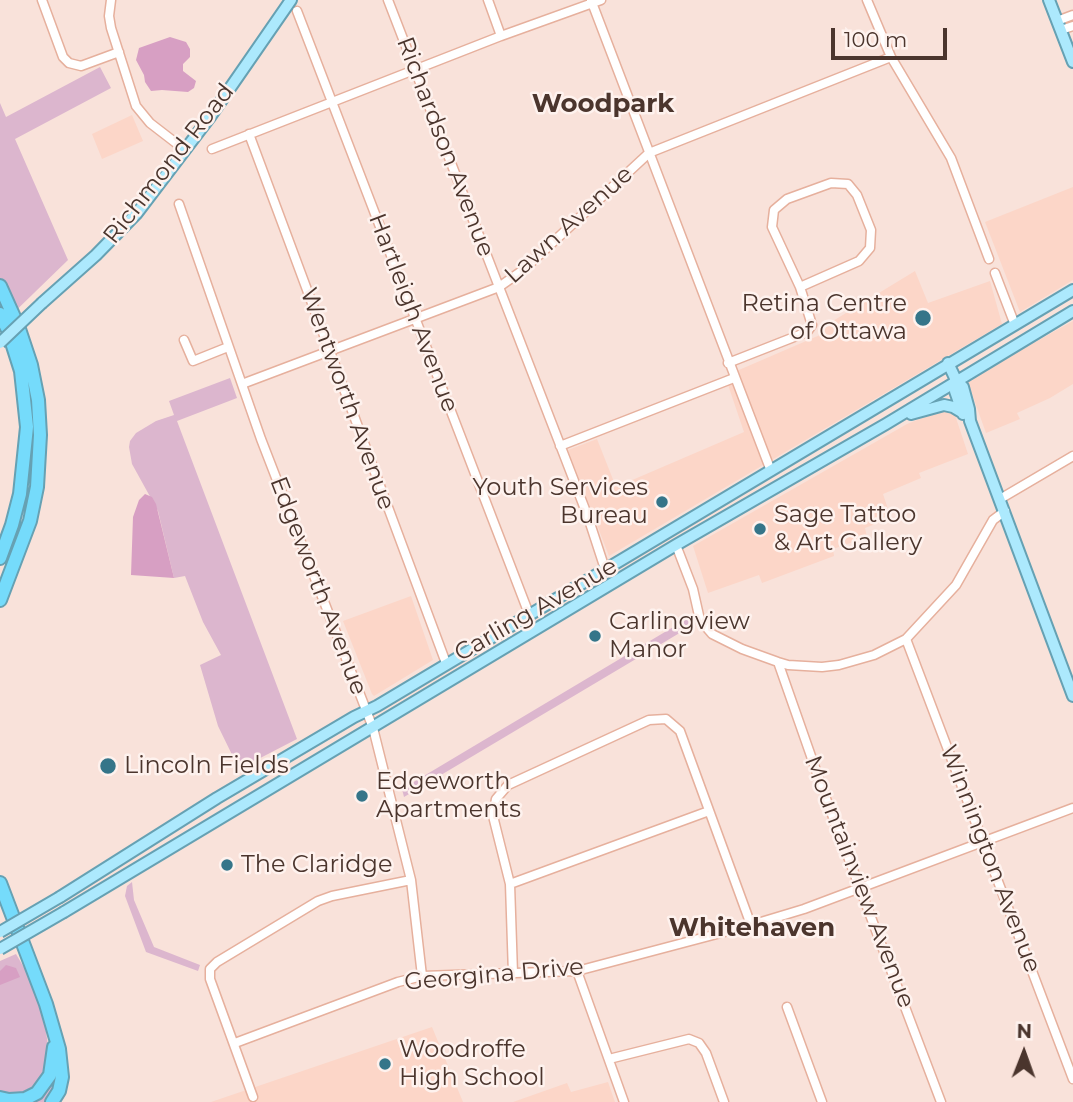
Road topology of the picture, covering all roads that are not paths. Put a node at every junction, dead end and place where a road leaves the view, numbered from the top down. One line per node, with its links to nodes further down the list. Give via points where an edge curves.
1 (42, 0): 14 (street, via 69,63 81,66)
2 (111, 0): 14 (street, via 110,22)
3 (291, 0): 21 (main road, Richmond Road)
4 (388, 0): 17 (street, Richardson Avenue)
5 (488, 0): 13 (street)
6 (867, 0): 15 (street)
7 (1049, 0): 11 (main road)
8 (595, 1): 13 (street); 22 (street)
9 (297, 11): 18 (street, Hartleigh Avenue)
10 (1073, 15): 11 (street)
11 (1059, 26): 12 (street); 16 (main road)
12 (1073, 26)
13 (501, 36): 17 (street)
14 (119, 52): 21 (street, via 139,111)
15 (891, 57): 22 (street, Lawn Avenue); 24 (street, via 951,158)
16 (1073, 62)
17 (416, 70): 18 (street); 27 (street, Richardson Avenue)
18 (332, 103): 19 (street); 32 (street, Hartleigh Avenue)
19 (249, 134): 20 (street); 37 (street, Wentworth Avenue)
20 (212, 149)
21 (185, 150): 35 (main road, Richmond Road, bridge, via 127,223)
22 (649, 153): 27 (street, Lawn Avenue); 38 (street)
23 (179, 204): 36 (street, Edgeworth Avenue)
24 (989, 259)
25 (995, 273): 33 (street)
26 (0, 286): 53 (highway, via 31,365 40,435 30,521)
27 (499, 287): 32 (street, Lawn Avenue); 45 (street, Richardson Avenue)
28 (800, 287): 28 (street, via 859,261 870,248 871,230 848,184 831,183 787,199 774,210 772,227); 38 (street, via 812,325 807,332)
29 (1073, 290): 33 (main road, Carling Avenue)
30 (1073, 311): 41 (main road, Carling Avenue)
31 (0, 314): 51 (highway, via 21,371 27,427 20,494)
32 (415, 320): 37 (street, Lawn Avenue); 54 (street, Hartleigh Avenue)
33 (1015, 325): 39 (main road, Carling Avenue)
34 (184, 340): 36 (street, via 192,361)
35 (0, 343)
36 (228, 347): 42 (street, Edgeworth Avenue)
37 (330, 352): 42 (street, Lawn Avenue); 57 (street, Wentworth Avenue)
38 (728, 363): 40 (street)
39 (948, 363): 41 (main road); 47 (main road, Carling Avenue)
40 (734, 378): 45 (street); 47 (street)
41 (956, 380): 43 (main road, via 963,387); 44 (main road, Carling Avenue)
42 (242, 384): 59 (street, Edgeworth Avenue)
43 (966, 417): 44 (main road, via 948,405); 48 (main road)
44 (886, 424): 50 (main road, Carling Avenue)
45 (559, 446): 52 (street, Richardson Avenue)
46 (1073, 456): 48 (street)
47 (771, 471): 52 (main road, Carling Avenue)
48 (1000, 499): 49 (main road)
49 (1005, 512): 55 (street, via 993,520 956,585); 58 (main road)
50 (676, 545): 56 (street, via 700,620 712,634); 60 (main road, Carling Avenue)
51 (0, 558)
52 (605, 569): 54 (main road, Carling Avenue)
53 (0, 600)
54 (529, 614): 57 (main road, Carling Avenue)
55 (906, 639): 56 (street, via 839,665); 63 (street, Winnington Avenue)
56 (778, 662): 67 (street, Mountainview Avenue)
57 (446, 663): 59 (main road, Carling Avenue)
58 (1073, 696)
59 (366, 710): 60 (street, Edgeworth Avenue); 69 (main road, Carling Avenue, bridge)
60 (373, 728): 64 (street, Edgeworth Avenue); 70 (main road, Carling Avenue, bridge)
61 (1073, 808): 63 (street, Georgina Drive)
62 (709, 811): 66 (street); 66 (street, via 680,731 666,719 649,720 508,785 496,799 493,816); 68 (street)
63 (984, 840): 67 (street, Georgina Drive); 78 (street, Winnington Avenue)
64 (411, 880): 73 (street, Edgeworth Avenue); 76 (street, via 325,898 217,962 210,979)
65 (0, 883): 75 (highway)
66 (510, 884): 72 (street)
67 (862, 888): 68 (street, Georgina Drive); 85 (street, Mountainview Avenue)
68 (751, 925): 71 (street, Georgina Drive)
69 (0, 932)
70 (0, 949)
71 (577, 971): 72 (street, Georgina Drive); 77 (street)
72 (513, 974): 73 (street, Georgina Drive)
73 (422, 976): 76 (street, Georgina Drive)
74 (787, 1007): 84 (street)
75 (55, 1037): 80 (highway, via 52,1068 42,1088 25,1099); 81 (highway, via 62,1077)
76 (235, 1043): 79 (street)
77 (609, 1059): 82 (street); 83 (street, via 689,1039 706,1053)
78 (1073, 1079)
79 (253, 1097)
80 (0, 1098)
81 (52, 1102)
82 (624, 1102)
83 (724, 1102)
84 (822, 1102)
85 (941, 1102)

